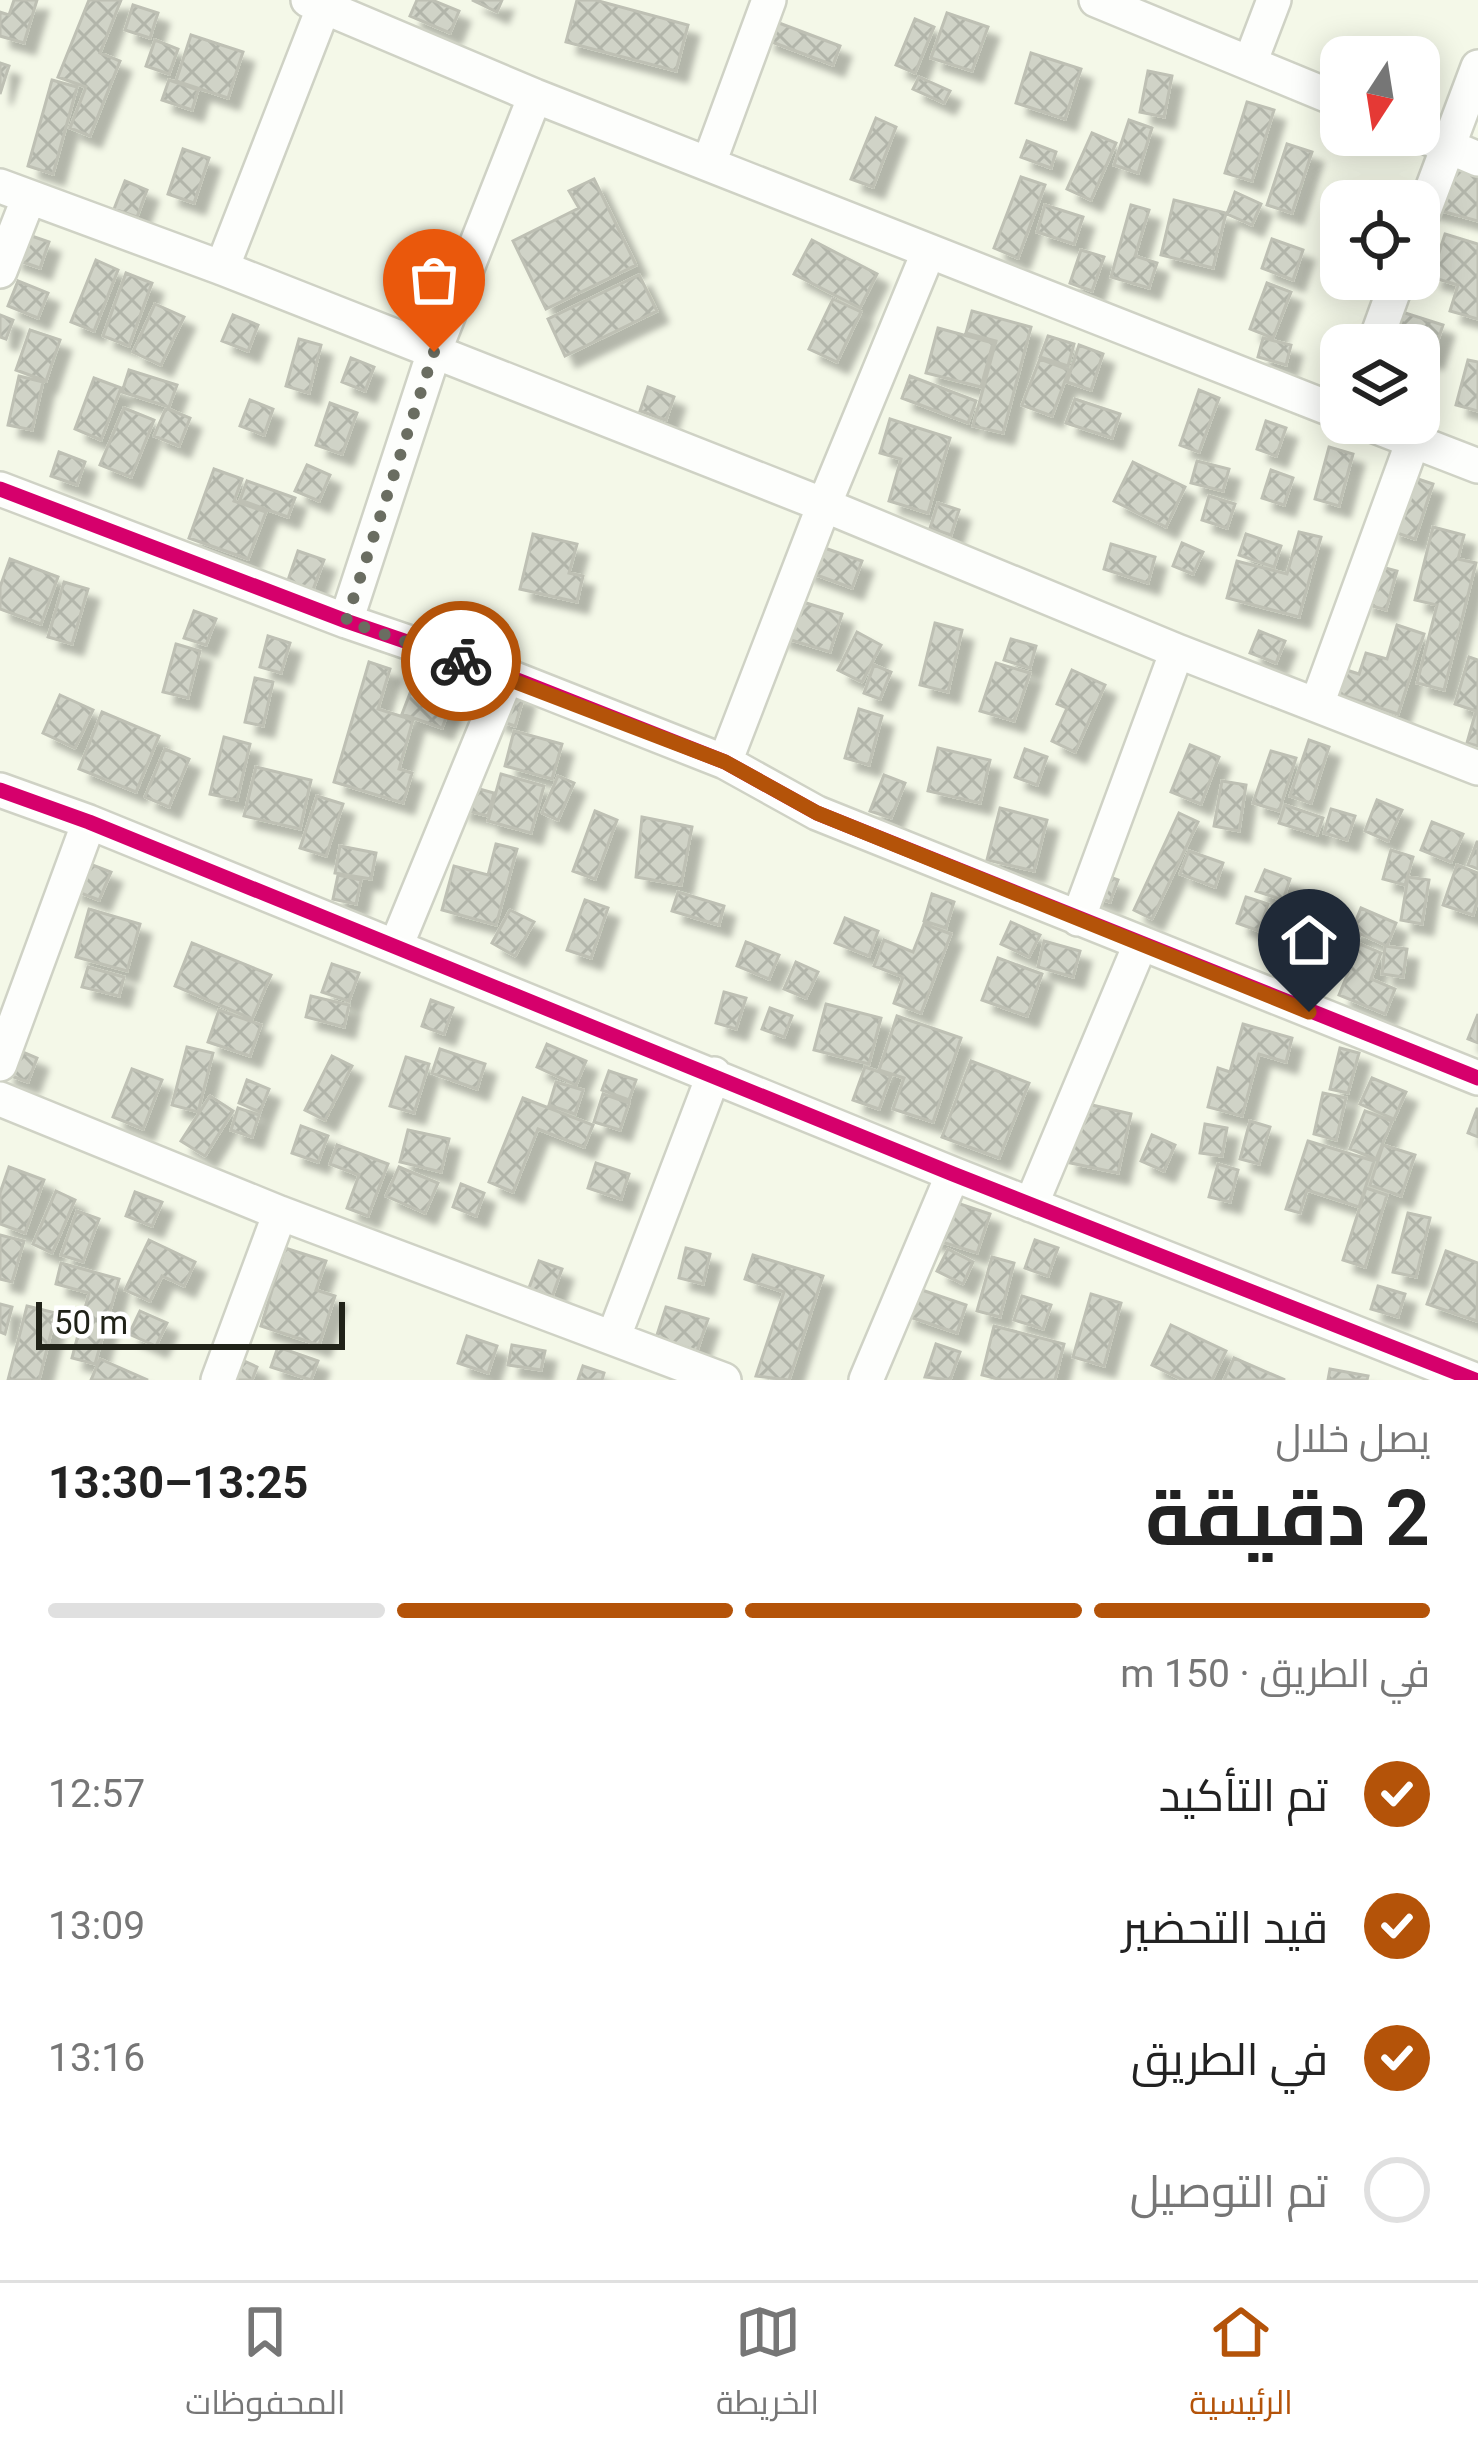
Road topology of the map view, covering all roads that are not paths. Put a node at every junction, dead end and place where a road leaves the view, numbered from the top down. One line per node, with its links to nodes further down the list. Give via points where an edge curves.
1 (769, 0): 10 (street)
2 (1096, 0): 5 (street)
3 (1274, 0): 5 (street)
4 (316, 3): 8 (street); 14 (street)
5 (1250, 63): 7 (street)
6 (1478, 67): 9 (street)
7 (1320, 92)
8 (535, 96): 10 (street); 16 (street)
9 (1448, 146): 11 (street)
10 (709, 163): 13 (street)
11 (1435, 180)
12 (15, 191): 14 (street); 15 (street)
13 (928, 253): 17 (street); 22 (street)
14 (222, 268): 16 (street)
15 (0, 271)
16 (434, 352): 22 (street); 23 (street)
17 (1320, 405)
18 (1412, 444): 26 (street)
19 (1421, 444): 20 (street)
20 (1478, 466)
21 (0, 489): 23 (street)
22 (824, 505): 24 (street); 27 (street)
23 (346, 621): 25 (street)
24 (1177, 651): 26 (street); 31 (street)
25 (507, 676): 27 (street); 33 (street)
26 (1317, 704): 28 (street)
27 (725, 762): 31 (street, via 817,813)
28 (1478, 768)
29 (0, 790): 30 (street)
30 (89, 822): 33 (street); 34 (street)
31 (1078, 919): 32 (street)
32 (1140, 945): 36 (street); 39 (street)
33 (396, 946): 35 (street)
34 (0, 1064)
35 (714, 1074): 38 (street); 41 (street)
36 (1478, 1078)
37 (0, 1100): 40 (street)
38 (953, 1174): 39 (street); 44 (street)
39 (1031, 1205): 45 (street)
40 (280, 1213): 41 (street); 42 (street)
41 (614, 1336): 43 (street)
42 (218, 1380)
43 (724, 1380)
44 (866, 1380)
45 (1475, 1380)

